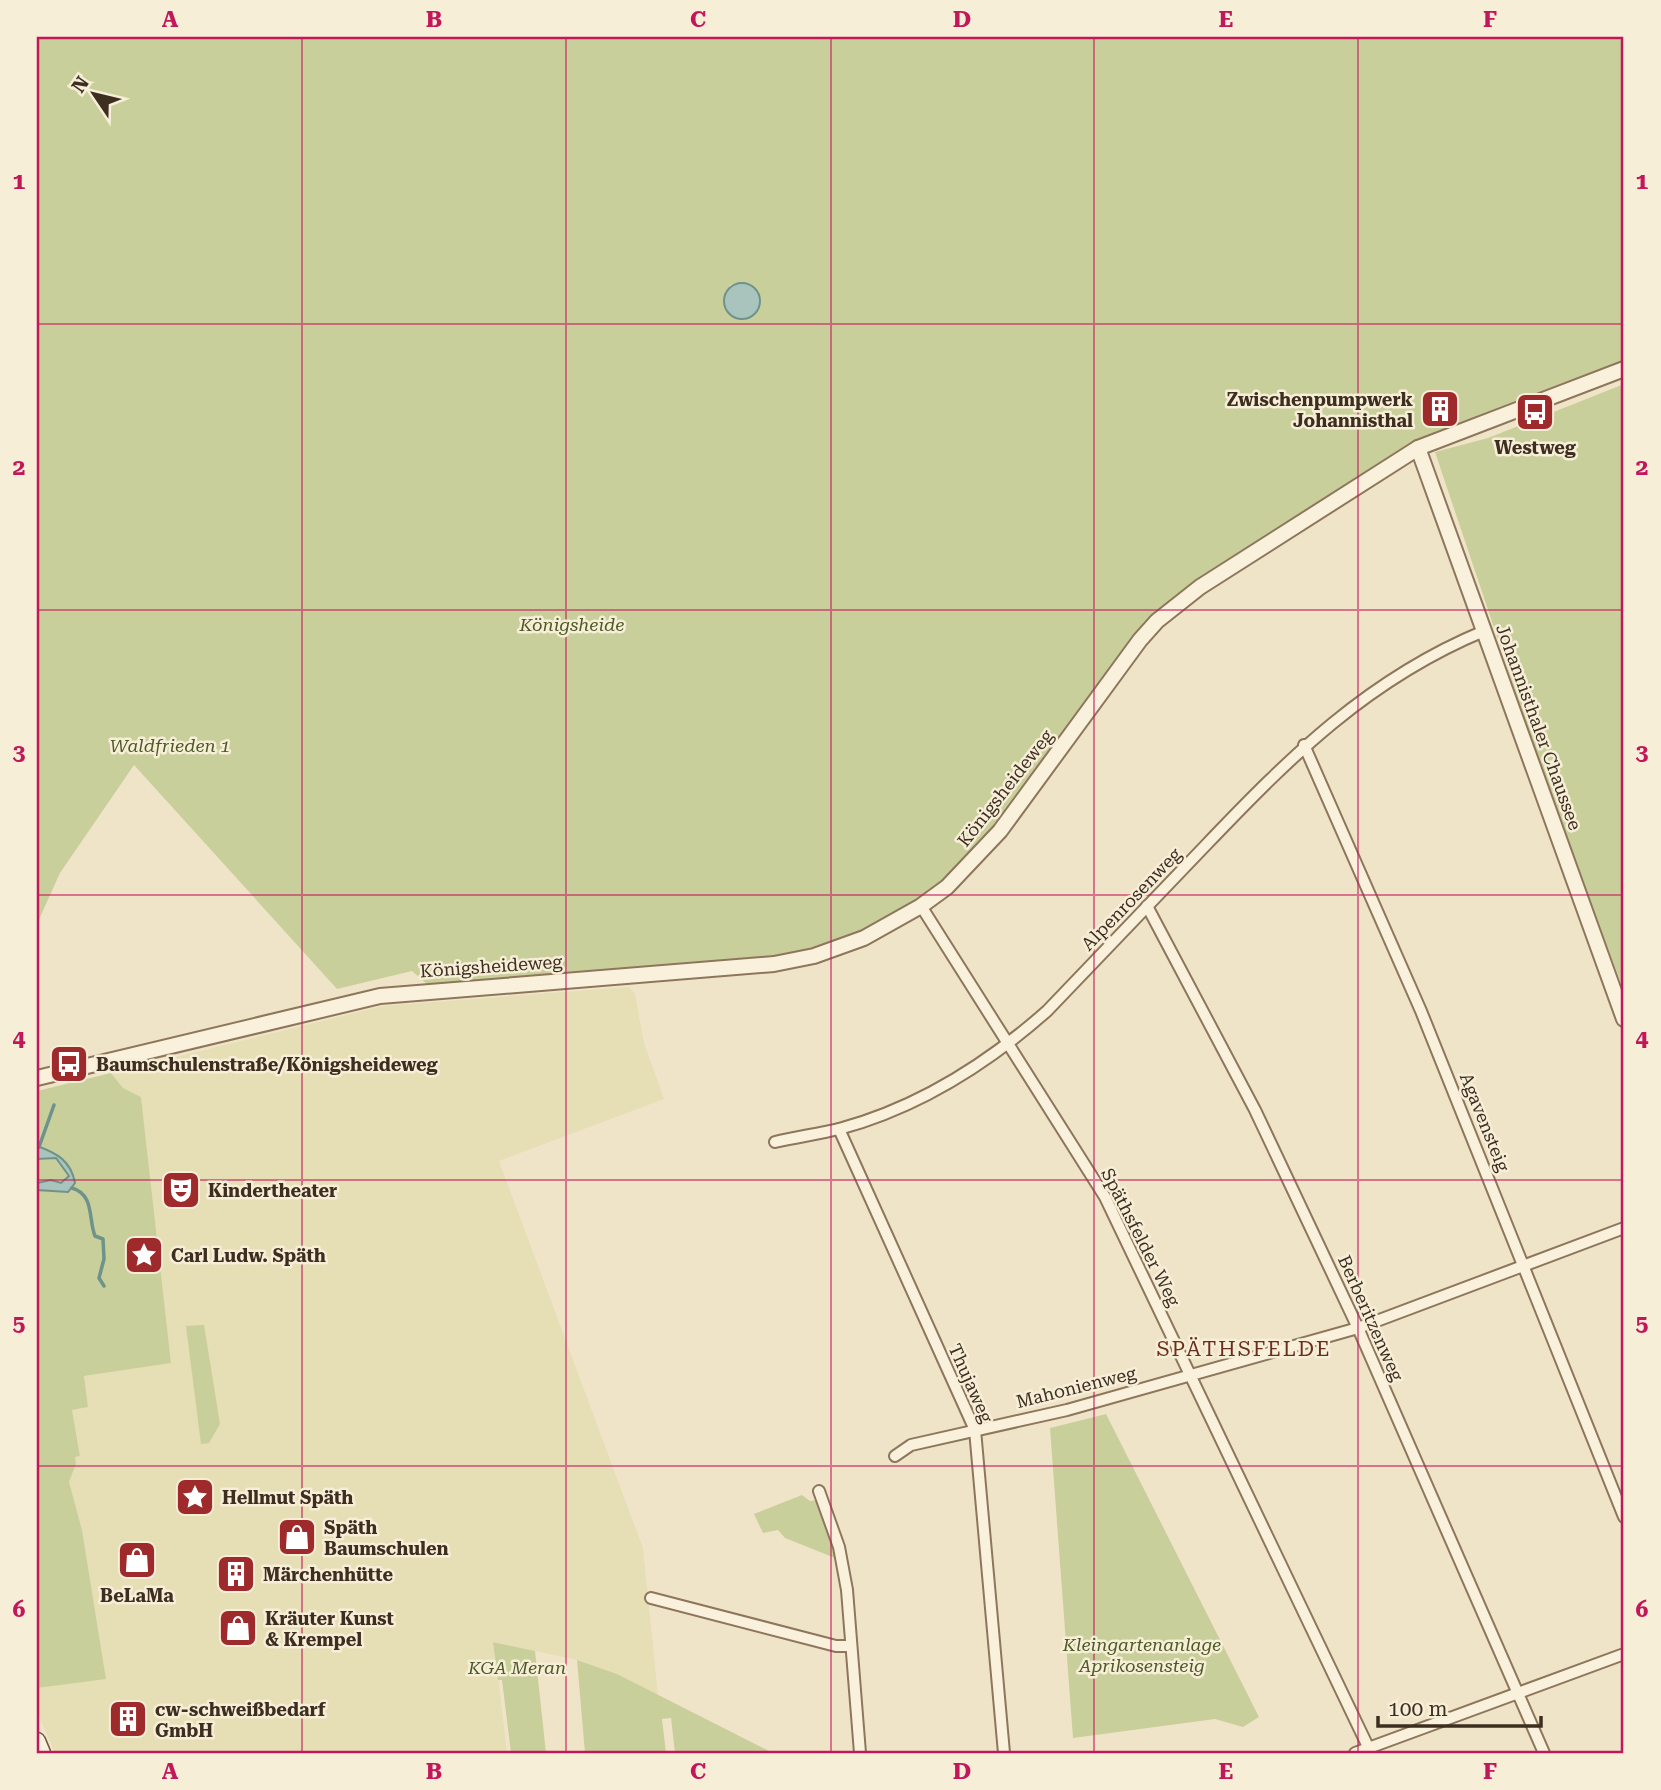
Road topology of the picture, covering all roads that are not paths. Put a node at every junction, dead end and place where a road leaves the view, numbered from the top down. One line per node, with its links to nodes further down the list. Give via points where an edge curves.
1 (1624, 369): 2 (street, Königsheideweg)
2 (1418, 449): 3 (street, Johannisthaler Chaussee); 5 (street, Königsheideweg, via 1216,576 1157,621 993,840 947,887)
3 (1485, 631): 4 (street, Alpenrosenweg, via 1369,695); 7 (street, Johannisthaler Chaussee)
4 (1304, 745): 6 (street, Alpenrosenweg); 13 (street, Agavensteig, via 1421,1011)
5 (921, 906): 8 (street, Späthsfelder Weg); 9 (street, Königsheideweg, via 864,938 796,960 380,996)
6 (1147, 906): 8 (street, Alpenrosenweg); 14 (street, Berberitzenweg, via 1255,1111)
7 (1624, 1019)
8 (1009, 1044): 10 (street, Alpenrosenweg, via 937,1090); 15 (street, Späthsfelder Weg, via 1105,1197)
9 (37, 1078)
10 (839, 1129): 11 (street, Alpenrosenweg); 16 (street, Thujaweg)
11 (775, 1142)
12 (1624, 1228): 13 (street, Mahonienweg)
13 (1525, 1265): 14 (street, Mahonienweg); 19 (street, Agavensteig)
14 (1359, 1328): 15 (street, Mahonienweg); 23 (street, Berberitzenweg)
15 (1190, 1376): 16 (street, Mahonienweg); 25 (street, Späthsfelder Weg)
16 (975, 1430): 17 (street, Mahonienweg, via 911,1445); 28 (street, Thujaweg)
17 (895, 1456)
18 (819, 1491): 21 (street, via 839,1547)
19 (1624, 1517)
20 (650, 1598): 21 (street)
21 (850, 1646): 27 (street)
22 (1624, 1654): 23 (street)
23 (1518, 1696): 25 (street); 30 (street, Berberitzenweg)
24 (37, 1741): 26 (main road)
25 (1369, 1751): 29 (street)
26 (42, 1753)
27 (860, 1753)
28 (1004, 1753)
29 (1355, 1753)
30 (1544, 1753)

